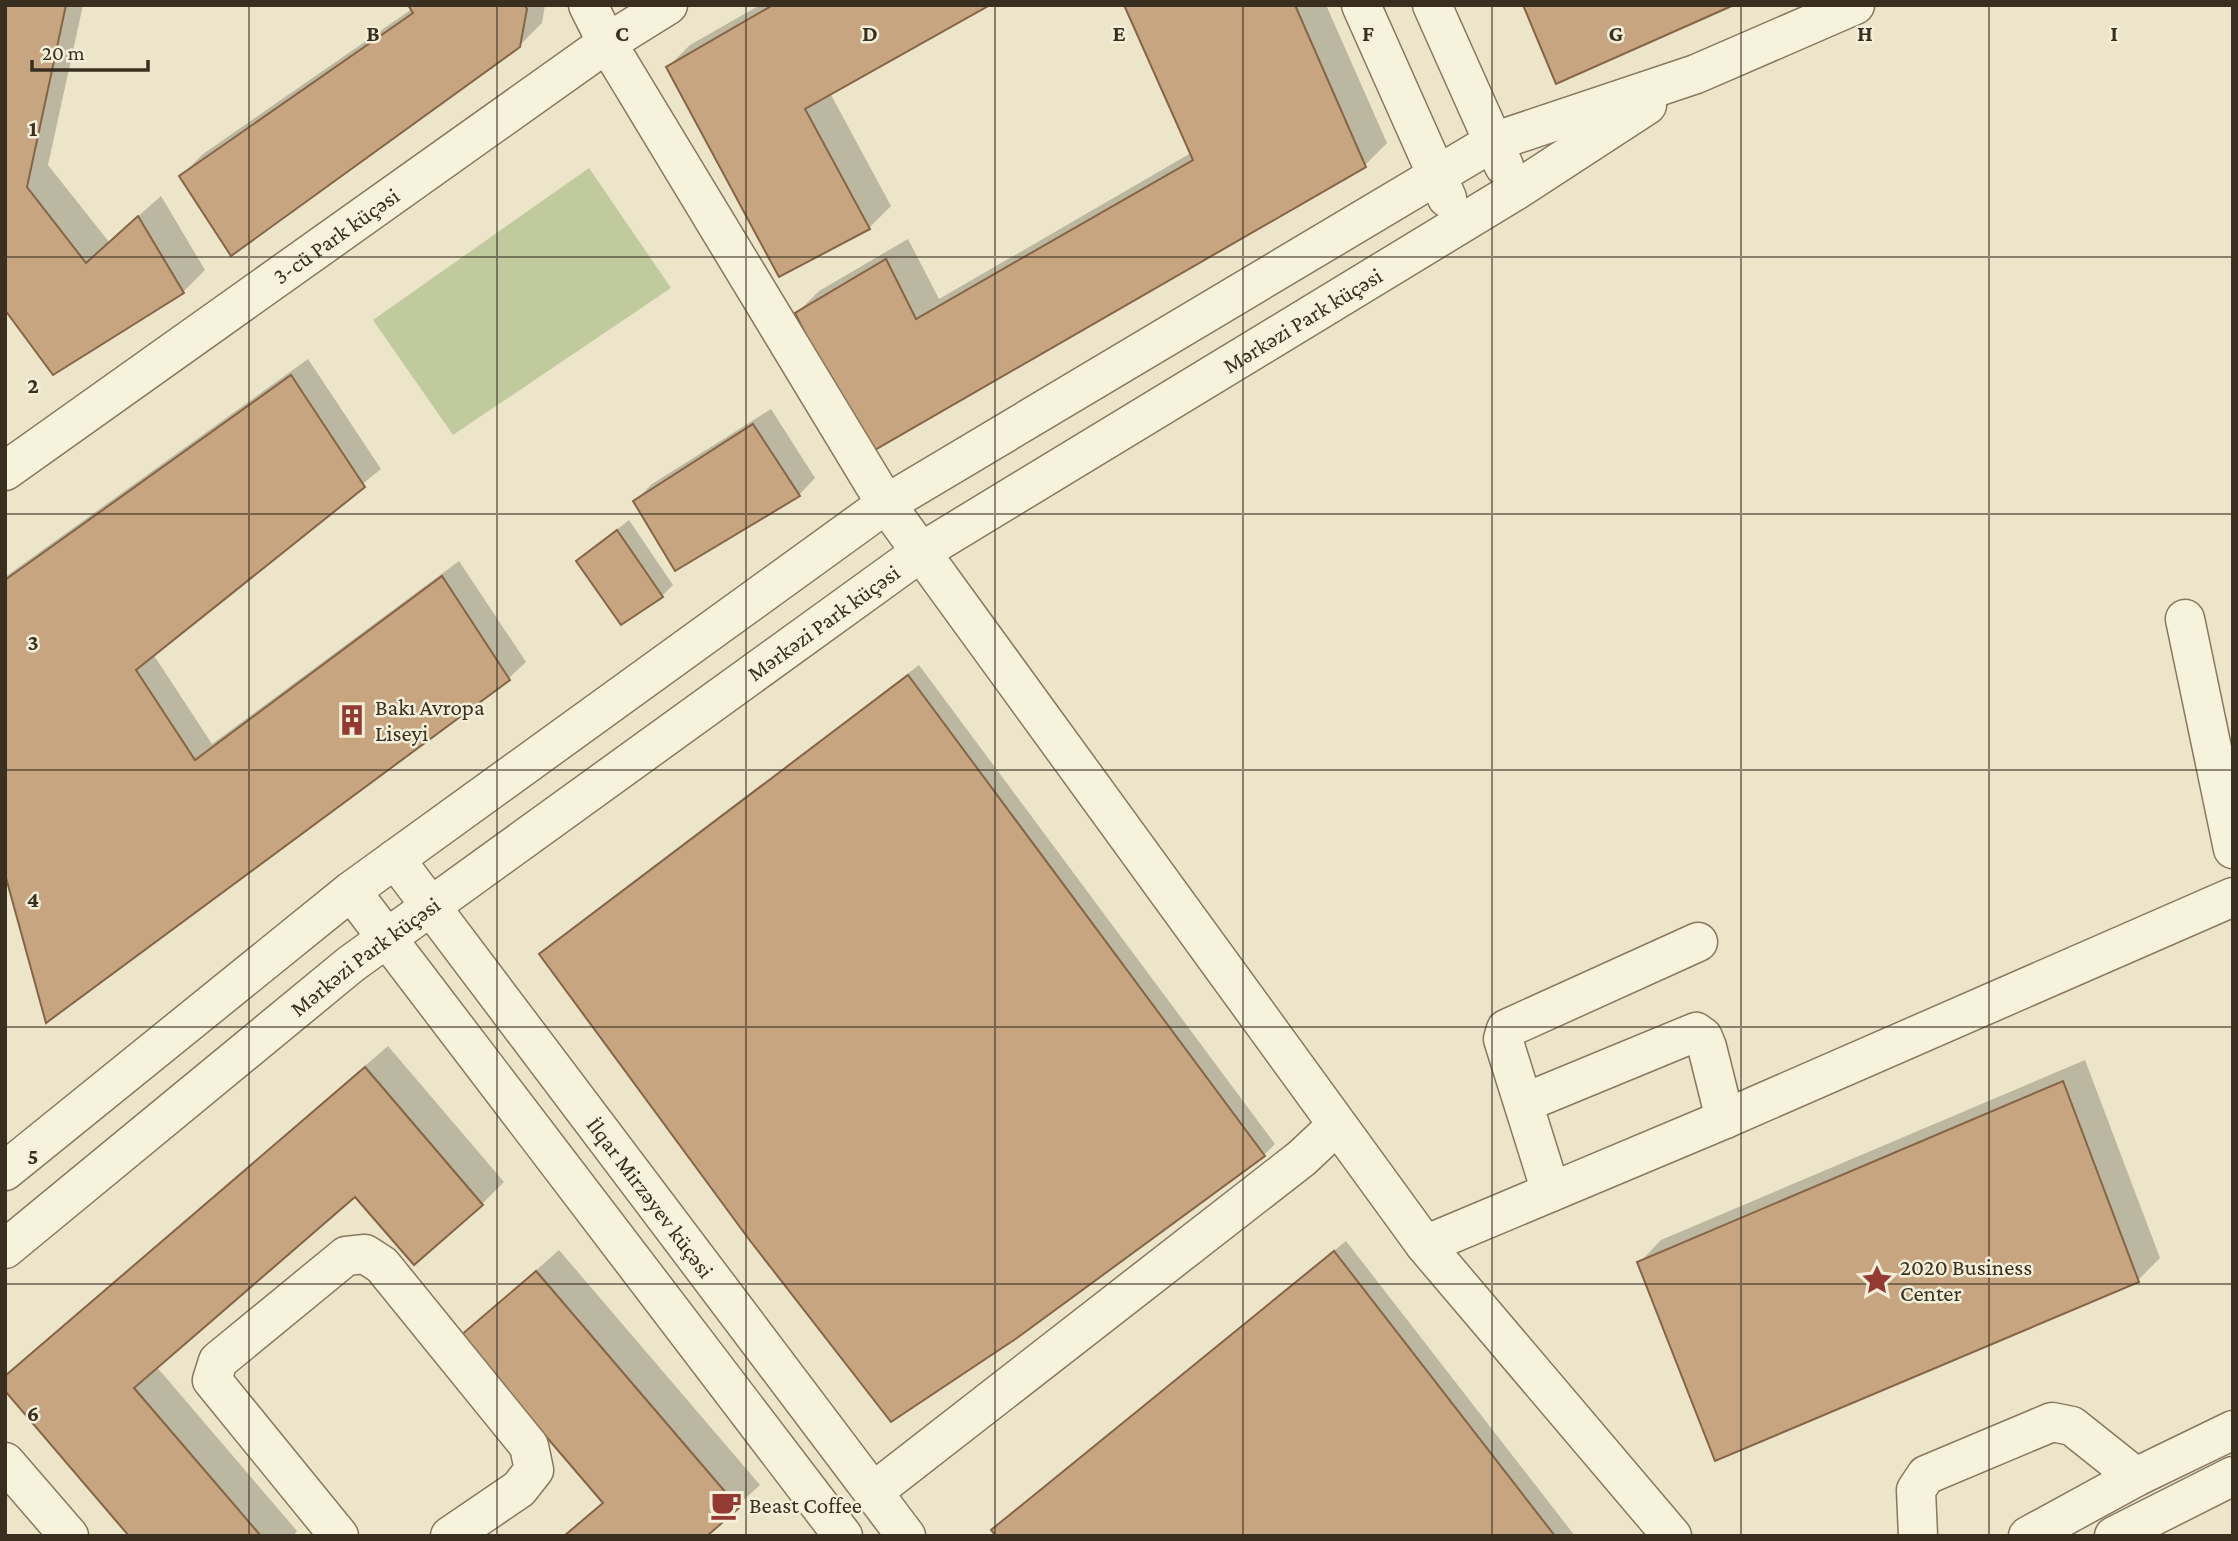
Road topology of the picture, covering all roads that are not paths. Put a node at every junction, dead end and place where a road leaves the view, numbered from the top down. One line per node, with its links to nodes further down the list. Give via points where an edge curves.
1 (588, 5): 6 (street)
2 (668, 5): 6 (street, 3-cü Park küçəsi)
3 (1360, 5): 9 (street)
4 (1432, 5): 8 (street)
5 (1855, 5): 7 (street, Mərkəzi Park küçəsi)
6 (607, 43): 12 (street, 3-cü Park küçəsi); 13 (street)
7 (1696, 74): 8 (street, Mərkəzi Park küçəsi); 10 (street, Mərkəzi Park küçəsi)
8 (1493, 142): 9 (street, Mərkəzi Park küçəsi); 10 (street)
9 (1436, 177): 11 (street); 13 (street, Mərkəzi Park küçəsi)
10 (1515, 191): 11 (street, Mərkəzi Park küçəsi)
11 (1460, 225): 14 (street, Mərkəzi Park küçəsi)
12 (5, 471)
13 (886, 504): 14 (street); 17 (street, Mərkəzi Park küçəsi)
14 (921, 552): 20 (street, Mərkəzi Park küçəsi); 25 (street)
15 (2186, 619): 16 (street)
16 (2233, 849)
17 (395, 859): 18 (street, Mərkəzi Park küçəsi); 20 (street, İlqar Mirzəyev küçəsi)
18 (351, 891): 21 (street); 26 (street, Mərkəzi Park küçəsi)
19 (2233, 897): 24 (street)
20 (430, 906): 21 (street, Mərkəzi Park küçəsi); 34 (street, İlqar Mirzəyev küçəsi)
21 (388, 937): 29 (street, Mərkəzi Park küçəsi); 35 (street)
22 (1698, 943): 23 (street, via 1506,1030 1503,1039)
23 (1524, 1102): 24 (street, via 1696,1032 1707,1047); 27 (street)
24 (1725, 1119): 27 (street)
25 (1336, 1126): 28 (street); 34 (street)
26 (5, 1171)
27 (1551, 1192): 28 (street)
28 (1425, 1245): 40 (street)
29 (5, 1249)
30 (2233, 1430): 33 (street)
31 (5, 1462): 36 (street)
32 (2233, 1476): 43 (street)
33 (2136, 1477): 41 (street, via 2072,1426 2052,1422 1926,1475 1916,1489); 42 (street)
34 (873, 1492): 39 (street, İlqar Mirzəyev küçəsi)
35 (824, 1529)
36 (69, 1536)
37 (339, 1536): 38 (street, via 212,1380 218,1361 346,1256 365,1254 382,1265 529,1446 534,1470 519,1489)
38 (450, 1536)
39 (906, 1536)
40 (1672, 1536)
41 (1918, 1536)
42 (2028, 1536)
43 (2114, 1536)

